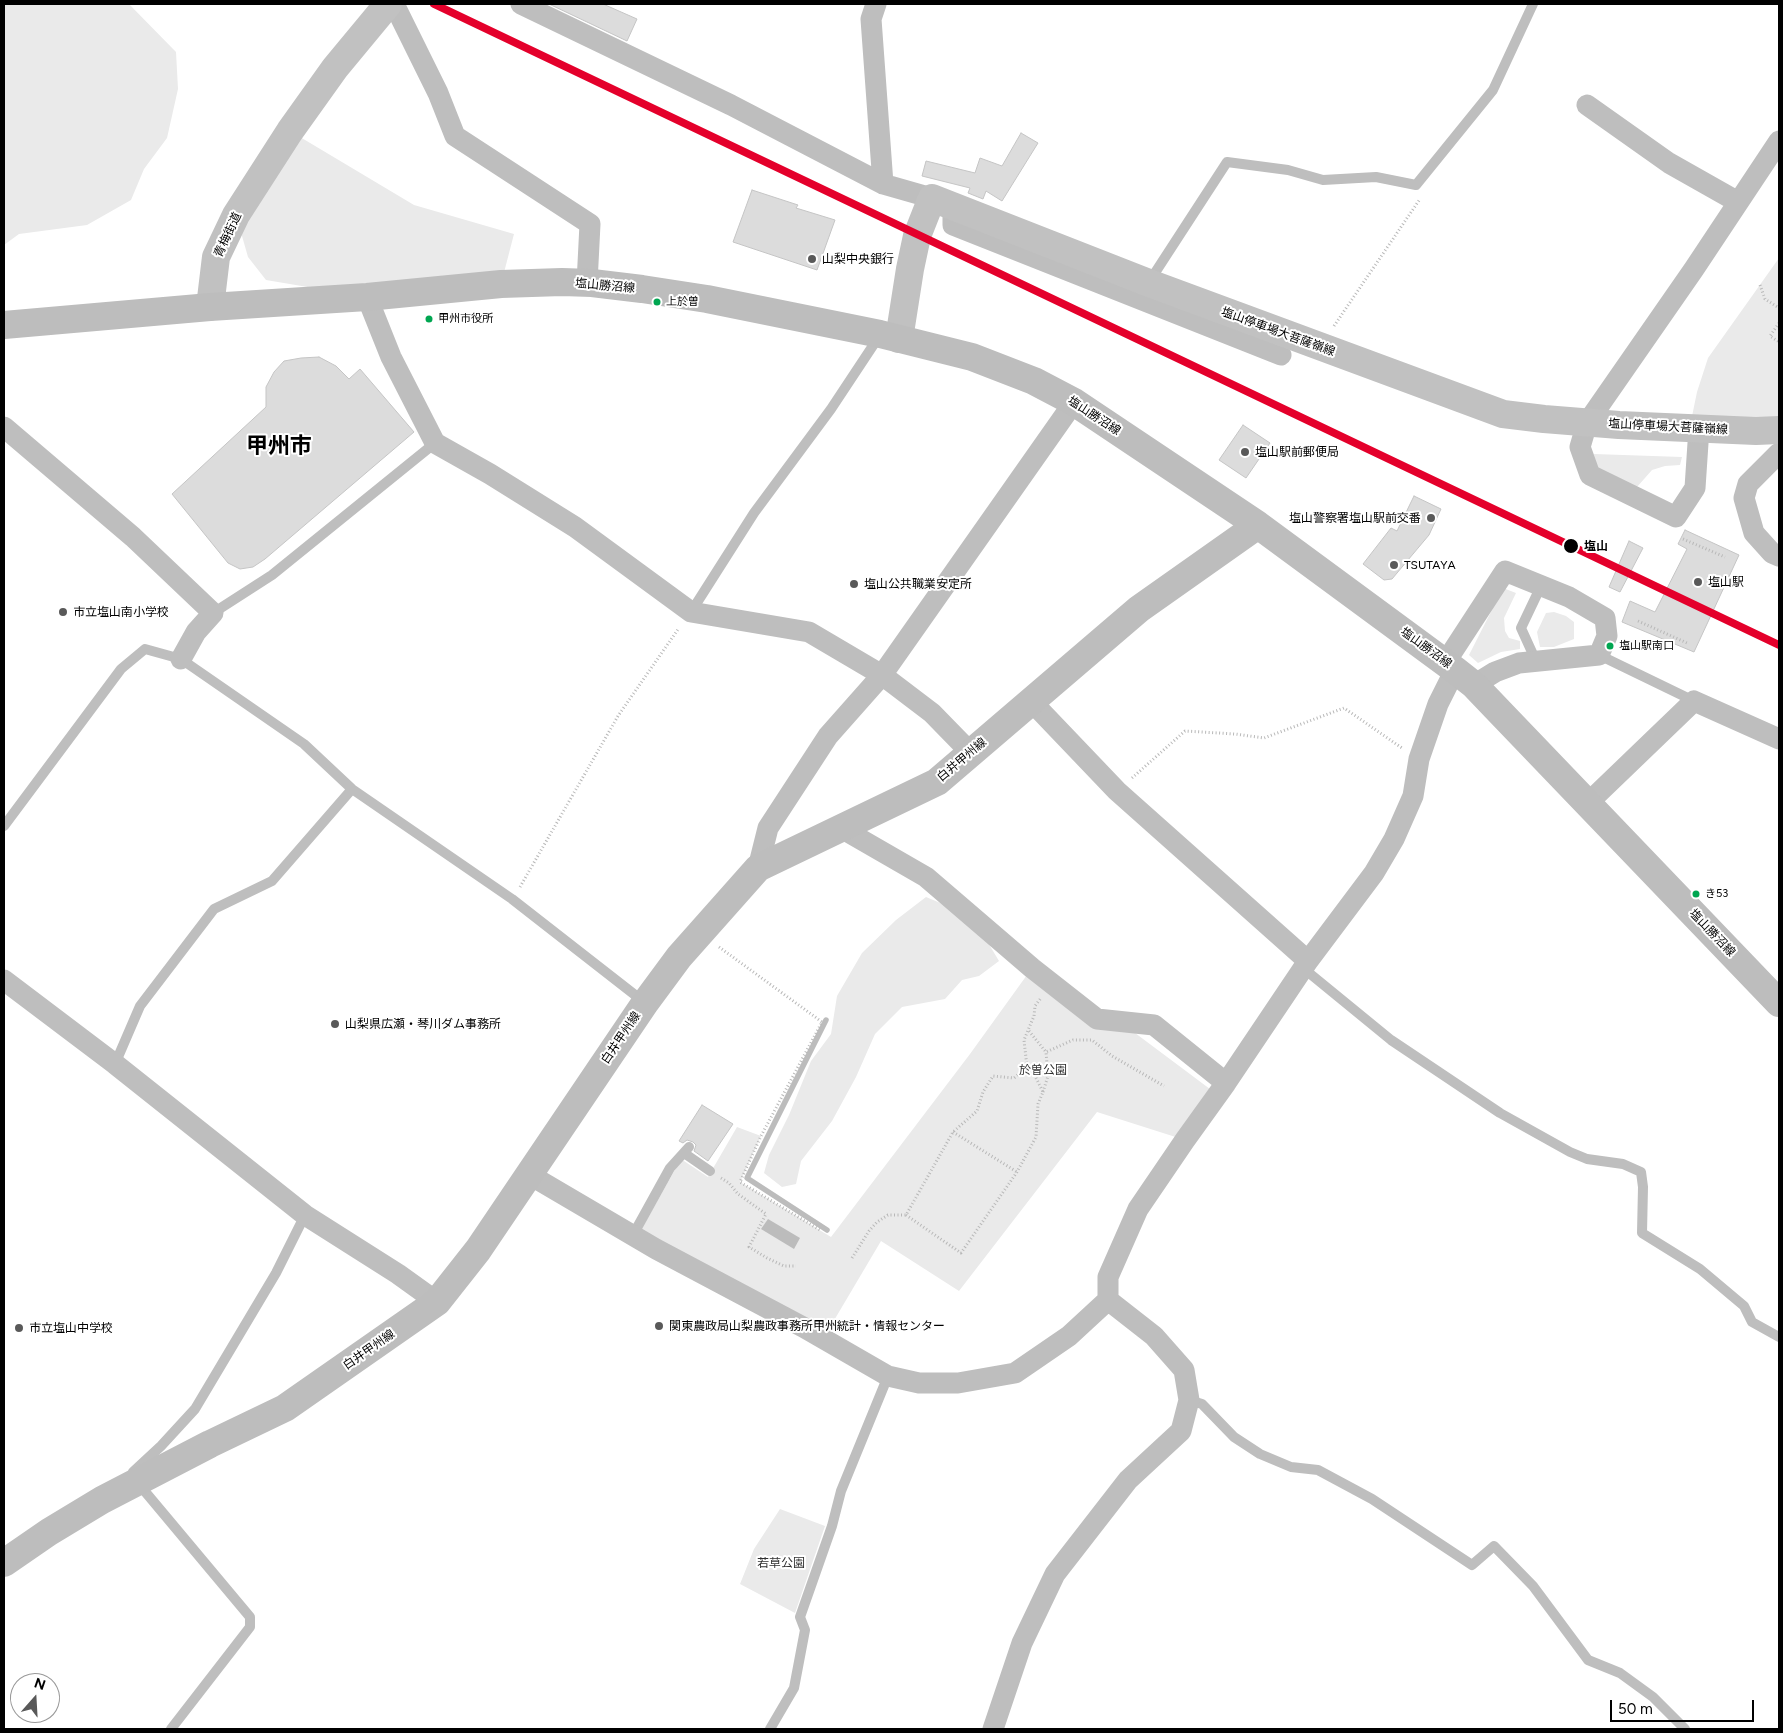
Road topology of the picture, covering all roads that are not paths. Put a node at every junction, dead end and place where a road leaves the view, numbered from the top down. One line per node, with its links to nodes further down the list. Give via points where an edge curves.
1 (388, 4): 14 (main road, 青梅街道, via 335,68 236,214 216,257)
2 (394, 4): 11 (street, via 438,93 455,136 590,224)
3 (521, 4): 8 (street, via 732,106)
4 (876, 4): 8 (street, via 871,19)
5 (1533, 4): 12 (lane, via 1493,90 1416,185 1376,177 1323,180 1288,170 1226,162)
6 (1587, 105): 10 (street, via 1669,163)
7 (1779, 141): 10 (street)
8 (883, 184): 9 (street)
9 (942, 202): 12 (main road, 塩山停車場大菩薩嶺線); 16 (main road, via 917,236); 17 (street, via 953,225)
10 (1738, 202): 19 (street)
11 (587, 283): 13 (main road, 塩山勝沼線, via 501,284); 16 (main road, 塩山勝沼線, via 707,299)
12 (1149, 283): 19 (main road, 塩山停車場大菩薩嶺線, via 1503,414)
13 (367, 297): 14 (main road, 塩山勝沼線); 23 (street, via 390,358)
14 (210, 307): 15 (main road)
15 (4, 325)
16 (890, 336): 18 (main road, 塩山勝沼線, via 972,357 1034,381); 28 (lane, via 754,513)
17 (1281, 355)
18 (1074, 402): 25 (main road, 塩山勝沼線); 34 (street)
19 (1587, 423): 21 (main road, 塩山停車場大菩薩嶺線); 21 (street, via 1580,447 1590,475 1676,516 1695,488)
20 (4, 427): 29 (street, via 133,537)
21 (1699, 428): 22 (main road, 塩山停車場大菩薩嶺線)
22 (1779, 430)
23 (435, 443): 28 (street, via 575,527); 29 (lane, via 272,575)
24 (1779, 453): 26 (street, via 1748,484 1744,498 1754,532 1772,553)
25 (1258, 525): 33 (main road, 塩山勝沼線); 36 (main road, 白井甲州線, via 1139,609)
26 (1779, 556)
27 (1541, 586): 30 (street, via 1569,597 1605,618 1607,636); 32 (lane, via 1521,628); 33 (street, via 1505,571)
28 (691, 612): 34 (street, via 809,632)
29 (213, 613): 31 (street, via 196,632)
30 (1599, 654): 32 (street); 35 (lane)
31 (182, 659): 39 (lane, via 304,744); 41 (lane, via 145,649 121,669)
32 (1536, 661): 33 (street, via 1519,662 1495,672)
33 (1458, 673): 40 (main road, 塩山勝沼線); 44 (street, via 1438,704 1419,759 1413,796 1394,839 1374,873)
34 (882, 675): 38 (street, via 932,713); 43 (street, via 828,736 768,828)
35 (1694, 701): 37 (street); 40 (street)
36 (1032, 702): 38 (main road, 白井甲州線); 44 (street, via 1117,791)
37 (1779, 738)
38 (971, 753): 42 (main road, 白井甲州線, via 937,782)
39 (352, 789): 46 (lane, via 512,899); 48 (lane, via 272,881 214,909 140,1006)
40 (1588, 803): 47 (main road, 塩山勝沼線)
41 (4, 826)
42 (840, 828): 43 (main road, 白井甲州線); 49 (street, via 926,877 1097,1019 1154,1025)
43 (758, 868): 46 (main road, 白井甲州線, via 679,957)
44 (1305, 964): 49 (street); 56 (lane, via 1391,1040 1500,1113 1570,1152 1587,1159 1623,1164 1640,1172 1643,1187 1642,1233 1700,1269 1744,1306 1752,1322)
45 (4, 980): 48 (street)
46 (645, 1003): 51 (main road, 白井甲州線)
47 (1779, 1003)
48 (115, 1064): 52 (street)
49 (1226, 1082): 54 (street, via 1138,1210 1108,1277)
50 (710, 1171): 53 (lane, via 686,1150 670,1168)
51 (530, 1175): 53 (street); 55 (main road, 白井甲州線)
52 (305, 1215): 55 (street); 60 (lane, via 276,1273 196,1409)
53 (633, 1235): 57 (street)
54 (1108, 1300): 57 (street, via 1070,1336 1015,1373 958,1383 919,1382); 58 (street, via 1154,1336 1184,1370)
55 (437, 1302): 59 (main road, 白井甲州線, via 285,1408)
56 (1779, 1337)
57 (888, 1376): 63 (lane, via 841,1491 800,1617 804,1630 794,1688)
58 (1189, 1400): 64 (street, via 1181,1431 1128,1480 1055,1574 1022,1643); 65 (lane, via 1202,1404 1234,1437 1260,1454 1291,1467 1318,1470 1372,1498 1472,1565 1494,1546 1533,1586 1588,1660 1620,1672 1653,1697)
59 (137, 1482): 60 (main road, 白井甲州線); 62 (lane, via 250,1617 250,1627)
60 (102, 1500): 61 (main road, 白井甲州線)
61 (4, 1563)
62 (171, 1729)
63 (770, 1729)
64 (992, 1729)
65 (1685, 1729)

